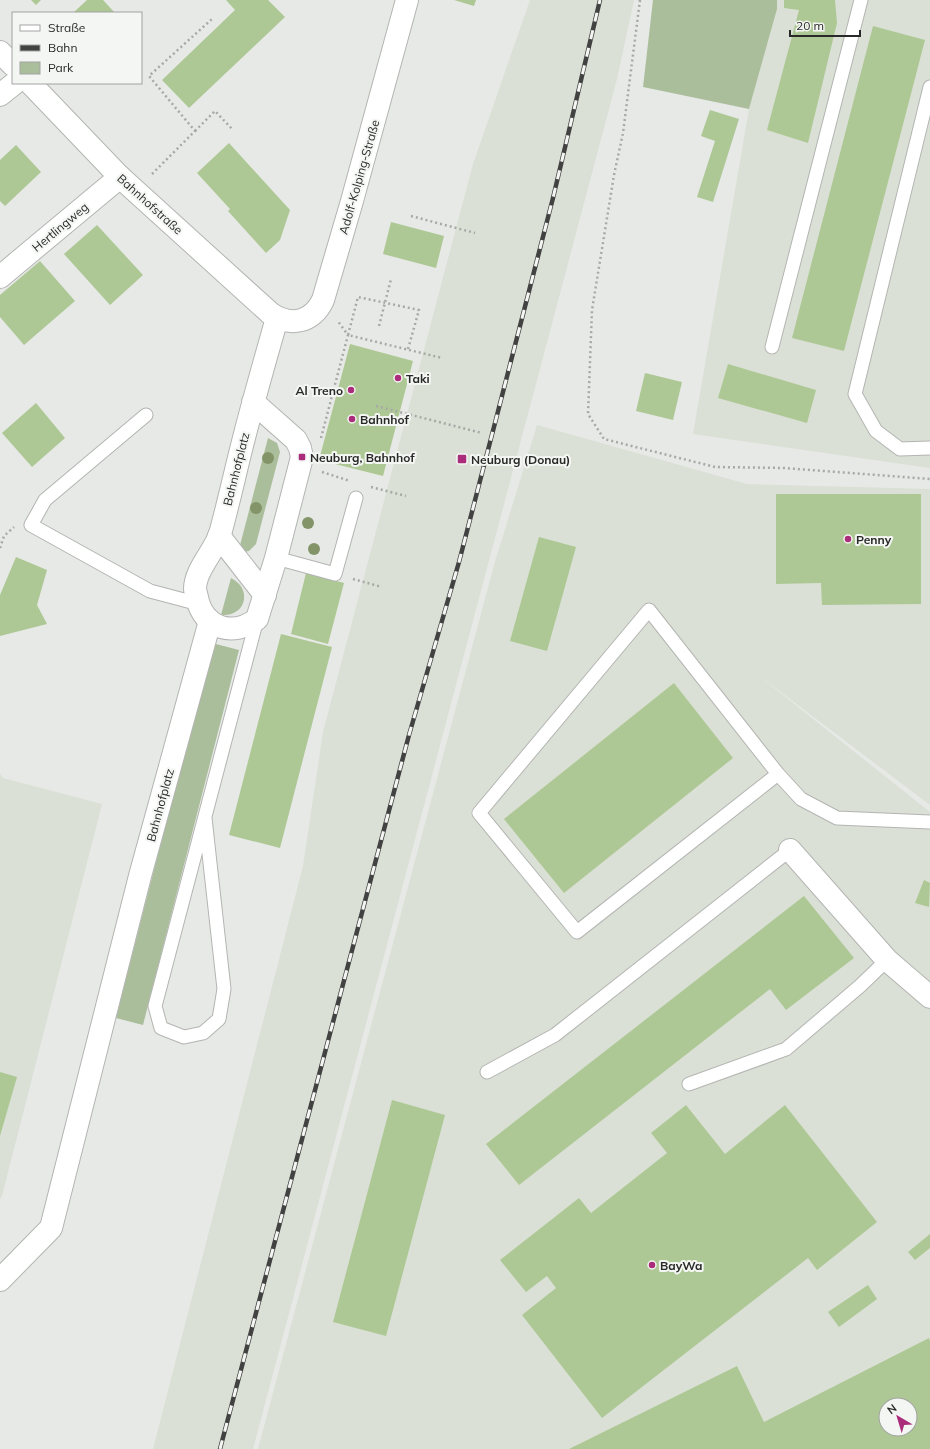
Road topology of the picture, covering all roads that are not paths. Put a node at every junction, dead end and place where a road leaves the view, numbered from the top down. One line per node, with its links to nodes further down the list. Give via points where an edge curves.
1 (408, 0): 11 (street, Adolf-Kolping-Straße, via 323,300 315,312 302,320 286,321)
2 (861, 0): 12 (lane)
3 (0, 52): 4 (street)
4 (12, 64)
5 (13, 84): 8 (street)
6 (31, 84): 9 (street, Bahnhofstraße)
7 (930, 87): 15 (lane, via 855,394 876,431 900,449)
8 (0, 95)
9 (128, 184): 10 (street, Hertlingweg); 11 (street, Bahnhofstraße)
10 (0, 277)
11 (277, 318): 13 (street, Bahnhofplatz)
12 (772, 347)
13 (253, 402): 17 (street, Bahnhofplatz); 18 (street, via 296,440 302,457)
14 (146, 415): 20 (lane, via 45,500 31,525 150,591)
15 (930, 448)
16 (356, 498): 18 (lane, via 335,574)
17 (219, 536): 19 (street); 20 (street, Bahnhofplatz, via 200,571 195,589)
18 (276, 558): 19 (street)
19 (265, 595): 21 (street)
20 (204, 613): 21 (street, via 219,627 229,629 249,626); 30 (street, Bahnhofplatz, via 52,1228)
21 (257, 619): 23 (lane)
22 (778, 774): 22 (lane, via 649,610 479,813 577,932); 24 (lane, via 801,800 837,818)
23 (205, 818): 23 (lane, via 155,1006 161,1028 184,1037 203,1033 219,1019 224,989)
24 (930, 822)
25 (790, 850): 26 (street); 28 (lane, via 556,1035)
26 (887, 960): 27 (street); 29 (lane, via 786,1049)
27 (930, 997)
28 (487, 1072)
29 (689, 1084)
30 (0, 1280)

